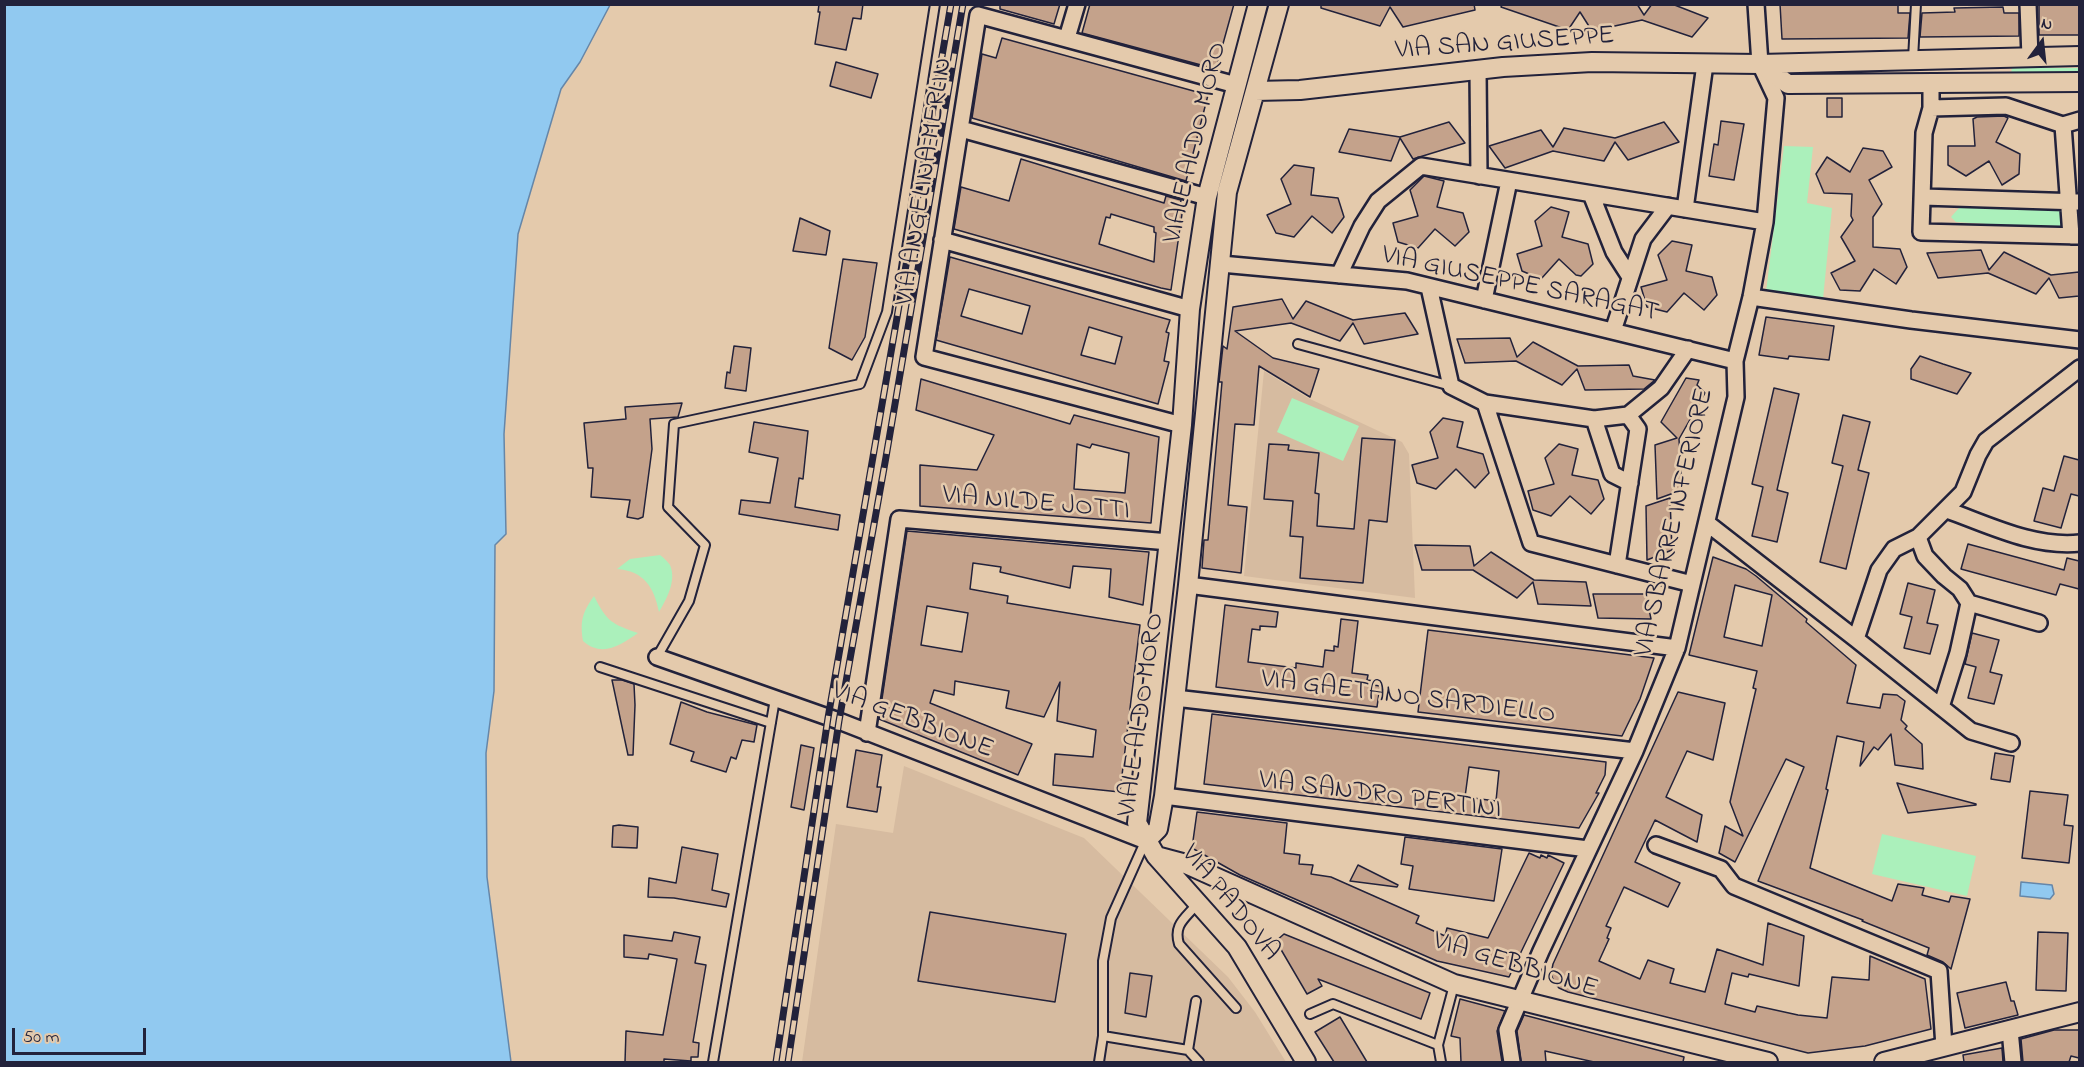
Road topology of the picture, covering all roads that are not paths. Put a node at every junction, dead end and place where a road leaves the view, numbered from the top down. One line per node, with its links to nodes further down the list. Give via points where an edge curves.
1 (935, 4): 65 (lane, via 887,312 860,384 674,424 668,507 705,545 689,601)
2 (1077, 4): 8 (street)
3 (1258, 4): 17 (street, VIALE ALDO MORO)
4 (1279, 4): 18 (street, VIALE ALDO MORO)
5 (1756, 4): 13 (street, VIA SBARRE INFERIORE)
6 (1916, 4): 11 (lane)
7 (2028, 4): 10 (street)
8 (1067, 38): 17 (street); 22 (street, VIA ANGELINA MERLIN, via 978,15)
9 (2079, 56): 10 (street, VIA SAN GIUSEPPE)
10 (2030, 57): 11 (street, VIA SAN GIUSEPPE)
11 (1913, 60): 13 (street, VIA SAN GIUSEPPE)
12 (1705, 64): 13 (street, VIA SAN GIUSEPPE); 14 (street, VIA SAN GIUSEPPE, via 1592,62); 30 (street)
13 (1760, 64): 16 (street, via 1788,84); 31 (street, VIA SBARRE INFERIORE, via 1776,98)
14 (1478, 70): 18 (street, VIA SAN GIUSEPPE, via 1300,90); 23 (street)
15 (2079, 82): 16 (street)
16 (1930, 84): 19 (street)
17 (1236, 85): 26 (street, VIALE ALDO MORO)
18 (1255, 91): 34 (street, VIALE ALDO MORO, via 1227,192)
19 (1931, 108): 21 (street, via 2006,106); 27 (street, via 1924,133)
20 (2079, 120): 21 (street)
21 (2063, 125): 28 (street)
22 (961, 129): 26 (street); 33 (street, VIA ANGELINA MERLIN)
23 (1479, 176): 24 (street); 35 (street, via 1421,166 1377,201)
24 (1509, 181): 25 (street); 39 (street)
25 (1591, 194): 29 (street); 36 (street, via 1614,252)
26 (1207, 196): 40 (street, VIALE ALDO MORO)
27 (1923, 197): 28 (street); 32 (street, via 1921,232)
28 (2074, 201): 32 (street)
29 (1668, 206): 30 (street); 36 (street, via 1642,239)
30 (1685, 209): 31 (street)
31 (1765, 222): 38 (street, VIA SBARRE INFERIORE)
32 (2075, 236)
33 (942, 240): 40 (street); 51 (street, VIA ANGELINA MERLIN, via 924,357)
34 (1221, 264): 35 (street, VIA GIUSEPPE SARAGAT); 60 (street, VIALE ALDO MORO)
35 (1339, 275): 37 (street, VIA GIUSEPPE SARAGAT)
36 (1630, 277): 41 (street)
37 (1430, 287): 39 (street, VIA GIUSEPPE SARAGAT); 47 (street)
38 (1751, 297): 42 (street); 45 (street, VIA SBARRE INFERIORE)
39 (1484, 300): 41 (street, VIA GIUSEPPE SARAGAT)
40 (1190, 309): 51 (street, VIALE ALDO MORO)
41 (1613, 331): 44 (street, VIA GIUSEPPE SARAGAT)
42 (2079, 340)
43 (1298, 344): 47 (lane)
44 (1688, 349): 45 (street, VIA GIUSEPPE SARAGAT); 49 (street, via 1661,388)
45 (1735, 361): 54 (street, VIA SBARRE INFERIORE, via 1736,397)
46 (2079, 368): 53 (street, via 1986,441 1963,492)
47 (1451, 386): 48 (street)
48 (1485, 403): 50 (street); 58 (street, via 1531,543)
49 (1628, 415): 50 (street); 52 (street, via 1638,429)
50 (1594, 419): 52 (street, via 1612,474)
51 (1182, 425): 56 (street, VIALE ALDO MORO)
52 (1630, 483): 58 (street)
53 (1947, 510): 55 (street); 57 (street, via 2027,539 2064,545)
54 (1707, 523): 59 (street, VIA SBARRE INFERIORE); 63 (street)
55 (1918, 537): 61 (street, via 1925,556); 63 (street, via 1894,549 1879,570)
56 (1169, 542): 71 (street, VIA NILDE JOTTI, via 899,519); 76 (street, VIALE ALDO MORO, via 1137,823)
57 (2079, 543)
58 (1617, 565): 59 (street)
59 (1692, 584): 64 (street, VIA SBARRE INFERIORE)
60 (1188, 585): 64 (street); 67 (street, VIALE ALDO MORO)
61 (1969, 603): 62 (street); 69 (street)
62 (2039, 623)
63 (1856, 639): 69 (street)
64 (1677, 648): 73 (street, VIA SBARRE INFERIORE)
65 (657, 657): 68 (street, VIA GEBBIONE)
66 (600, 667): 70 (lane)
67 (1175, 698): 73 (street, VIA GAETANO SARDIELLO); 74 (street, VIALE ALDO MORO)
68 (775, 699): 70 (lane); 71 (street, VIA GEBBIONE)
69 (1941, 707): 72 (street, via 1971,731)
70 (771, 723): 90 (lane)
71 (867, 732): 76 (street, VIA GEBBIONE)
72 (2011, 743)
73 (1635, 751): 77 (street, VIA SBARRE INFERIORE)
74 (1164, 796): 76 (street, VIALE ALDO MORO); 77 (street, VIA SANDRO PERTINI)
75 (1656, 844): 88 (street, via 1721,869 1734,886 1939,971)
76 (1151, 848): 78 (street, VIA PADOVA); 79 (street, VIA GEBBIONE); 86 (lane, via 1111,918 1103,961)
77 (1588, 849): 81 (street, VIA SBARRE INFERIORE)
78 (1198, 903): 82 (lane, via 1178,927 1179,944); 93 (street, VIA PADOVA, via 1237,947)
79 (1454, 984): 81 (street, VIA GEBBIONE); 87 (lane)
80 (1196, 1000): 89 (lane)
81 (1518, 1001): 95 (street, VIA SBARRE INFERIORE, via 1507,1030); 96 (street, VIA GEBBIONE)
82 (1236, 1008)
83 (2079, 1012): 85 (street)
84 (1310, 1014): 87 (lane, via 1333,1004)
85 (2010, 1030): 88 (street); 98 (street)
86 (1102, 1036): 89 (lane); 91 (lane)
87 (1438, 1046): 94 (lane)
88 (1944, 1047): 97 (street)
89 (1188, 1050): 92 (lane)
90 (713, 1062)
91 (1099, 1062)
92 (1199, 1062)
93 (1306, 1062)
94 (1441, 1062)
95 (1512, 1062)
96 (1768, 1062)
97 (1884, 1062)
98 (2013, 1062)

